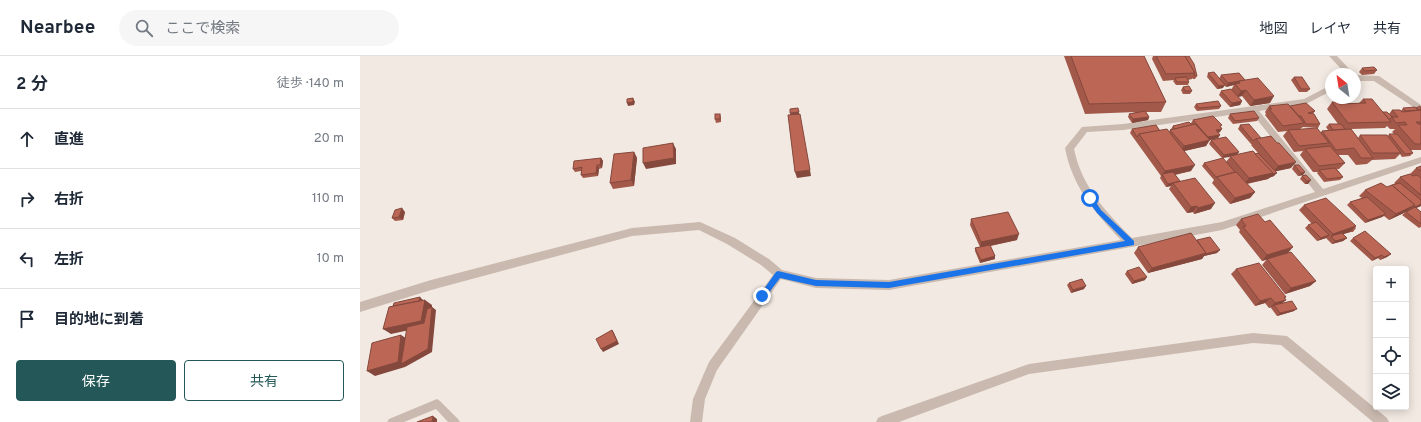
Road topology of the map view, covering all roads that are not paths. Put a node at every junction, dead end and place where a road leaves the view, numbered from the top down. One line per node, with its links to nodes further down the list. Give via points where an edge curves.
1 (1333, 56): 2 (street)
2 (1344, 68)
3 (1361, 78): 6 (street, via 1376,78)
4 (1325, 91): 5 (street, via 1306,101)
5 (1253, 109): 8 (street); 9 (street, via 1123,127 1084,129 1077,136 1069,148 1074,168 1099,211)
6 (1421, 109)
7 (1421, 160): 8 (street)
8 (1321, 193): 9 (street, via 1222,226)
9 (1131, 243): 10 (street, via 889,285 816,283)
10 (778, 274): 11 (street, via 765,262 731,241 700,226 632,232 431,285); 14 (street, via 713,366 699,399)
11 (360, 307)
12 (392, 422): 13 (lane, via 437,404)
13 (455, 422)
14 (696, 422)
15 (882, 422): 16 (street, via 1029,369 1252,338 1283,340)
16 (1383, 422)

